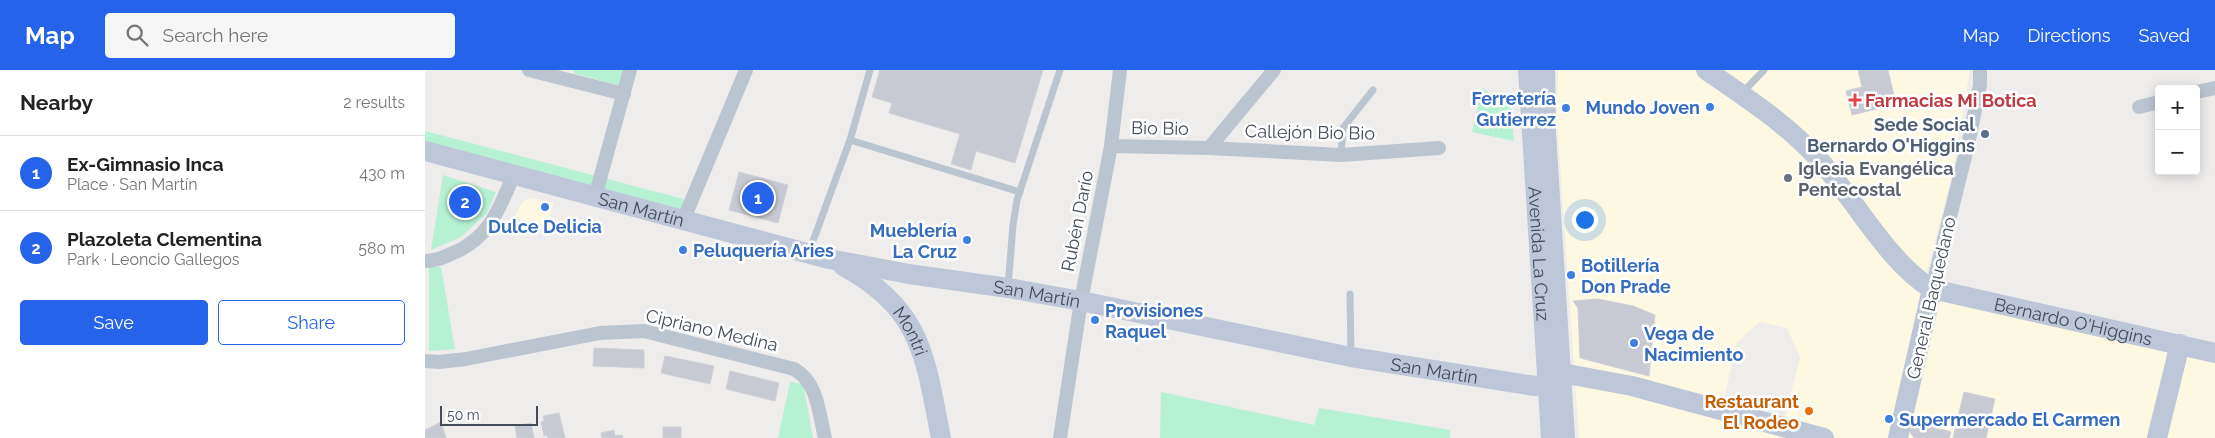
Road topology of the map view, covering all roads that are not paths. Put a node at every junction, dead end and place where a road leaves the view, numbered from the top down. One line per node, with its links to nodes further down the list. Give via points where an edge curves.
1 (529, 70): 13 (street)
2 (630, 70): 17 (street)
3 (746, 70): 30 (street)
4 (870, 70): 21 (lane)
5 (1060, 70): 28 (lane)
6 (1120, 70): 22 (street, Rubén Darío)
7 (1274, 70): 23 (street)
8 (1528, 70): 44 (street, Avenida La Cruz)
9 (1545, 70): 44 (street, Avenida La Cruz)
10 (1706, 70): 18 (street)
11 (1764, 70): 18 (lane)
12 (1980, 70): 36 (street, General Baquedano, via 1969,140)
13 (567, 75): 17 (street)
14 (2215, 88): 16 (street)
15 (1373, 90): 26 (lane, via 1343,128)
16 (2200, 91)
17 (624, 94): 29 (street)
18 (1741, 94): 36 (street, via 1798,138 1906,270)
19 (2155, 103): 20 (street)
20 (2139, 107)
21 (850, 140): 28 (lane); 31 (lane)
22 (1111, 146): 23 (street, Bio Bio); 38 (street, Rubén Darío)
23 (1209, 148): 26 (street, Callejón Bio Bio)
24 (1439, 148): 26 (street, Callejón Bio Bio)
25 (425, 151): 27 (street, San Martín)
26 (1341, 155)
27 (514, 174): 29 (street, San Martín); 33 (street, via 497,213 483,234 453,254)
28 (1020, 192): 35 (lane, via 1013,225)
29 (595, 197): 30 (street, San Martín)
30 (683, 221): 31 (street, San Martín)
31 (809, 254): 32 (street, San Martín)
32 (829, 259): 34 (street, San Martín); 39 (street, Montri, via 870,284)
33 (425, 261)
34 (909, 274): 35 (street, San Martín); 39 (street, via 892,284)
35 (1008, 288): 38 (street, San Martín)
36 (1933, 289): 40 (street, Bernardo O'Higgins); 51 (street, General Baquedano)
37 (1350, 294): 42 (lane)
38 (1081, 301): 42 (street, San Martín); 47 (street, Rubén Darío)
39 (891, 302): 46 (street, Montri, via 908,323 923,352)
40 (2180, 344): 41 (street, Bernardo O'Higgins); 52 (street)
41 (2215, 353)
42 (1351, 357): 44 (street, San Martín, via 1535,386)
43 (425, 361): 45 (street, Cipriano Medina, via 466,359 599,333 643,331 795,369 805,375 812,386)
44 (1555, 378): 48 (street, Avenida La Cruz); 49 (street, Avenida La Cruz); 50 (street, San Martín, via 1632,386)
45 (825, 438)
46 (941, 438)
47 (1060, 438)
48 (1551, 438)
49 (1565, 438)
50 (1824, 438)
51 (1898, 438)
52 (2157, 438)

